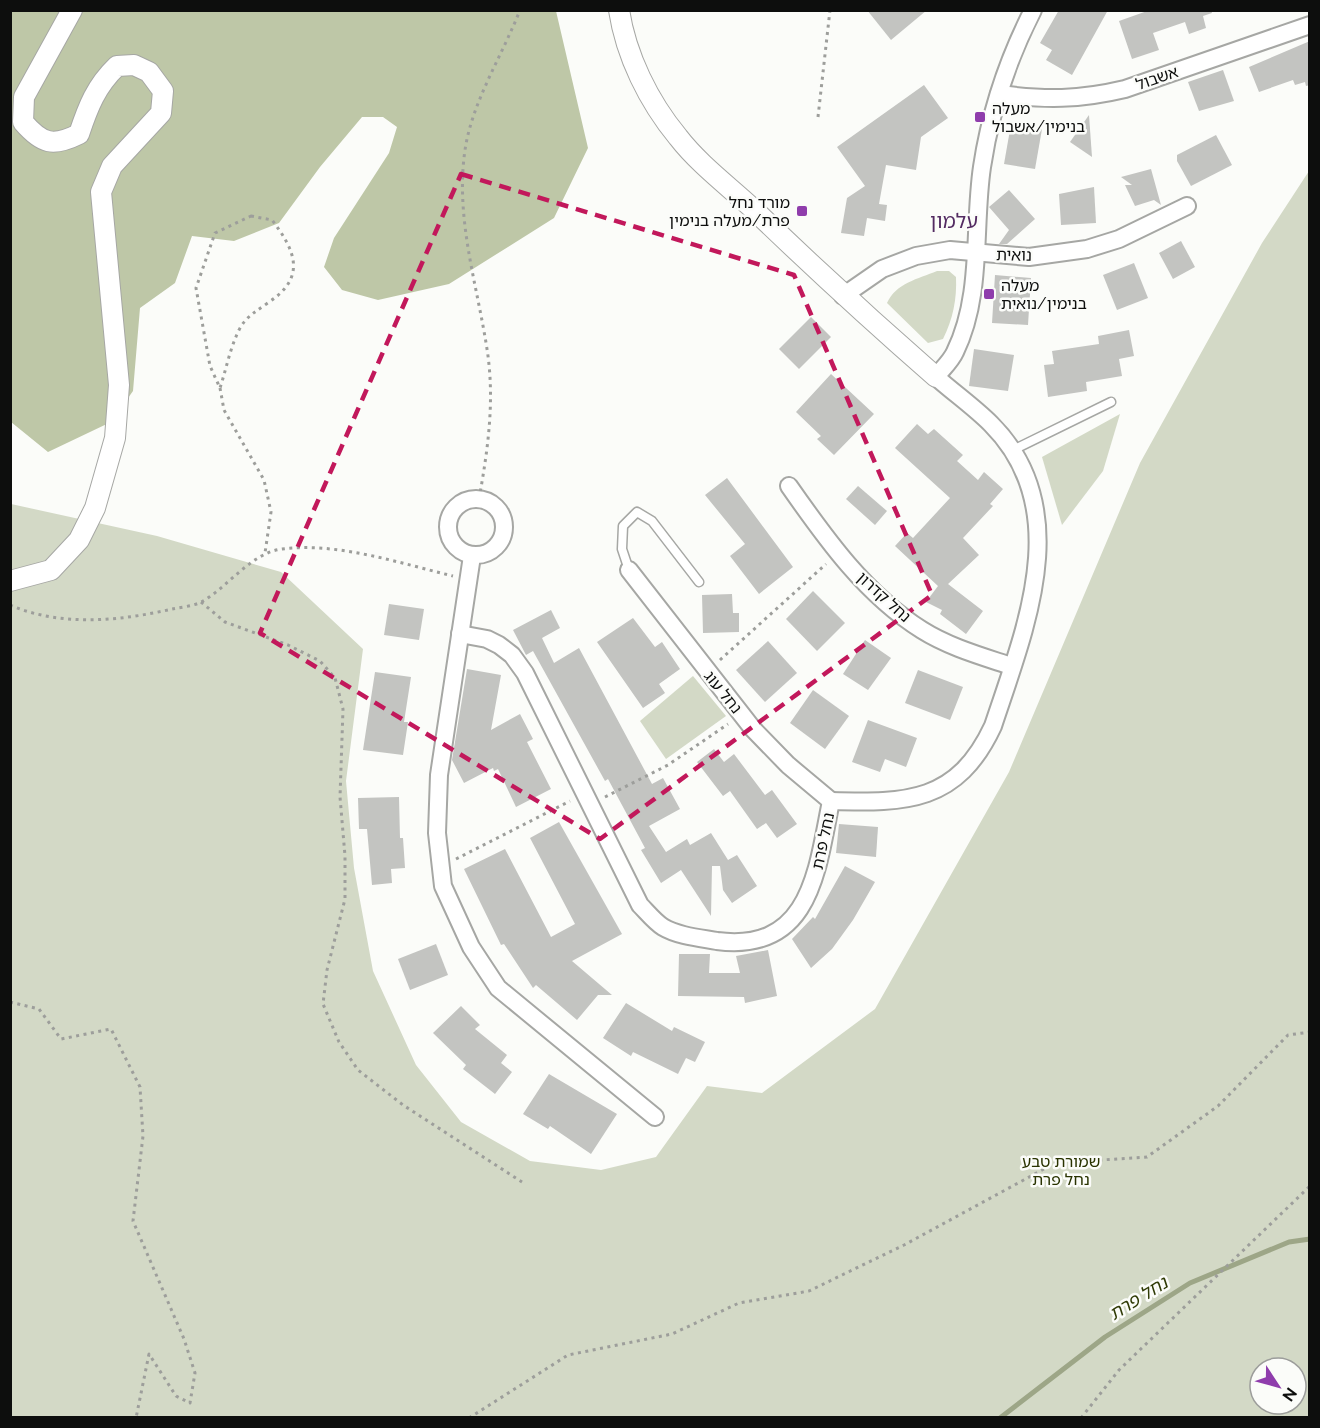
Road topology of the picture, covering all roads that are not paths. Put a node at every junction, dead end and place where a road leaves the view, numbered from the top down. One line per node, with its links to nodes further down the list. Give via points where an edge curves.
1 (72, 10): 15 (street, via 24,97 23,122 37,138 61,143 79,134 100,82 117,66 134,65 150,72 162,91 161,113 112,166 101,192 119,385 115,438 95,508 79,540 51,570)
2 (619, 10): 8 (street, via 634,62 652,99 679,138)
3 (1033, 10): 5 (street)
4 (1310, 25): 5 (street, אשבול, via 1096,96 1045,100)
5 (999, 94): 7 (street, via 982,165)
6 (1187, 206): 7 (street, נואית, via 1119,239 1087,249 1029,257)
7 (976, 254): 8 (street, נואית, via 950,250 916,256 882,269); 9 (street, via 972,295 955,353)
8 (843, 296): 9 (street)
9 (936, 377): 11 (street, נחל פרת, via 992,425)
10 (1110, 402): 11 (lane)
11 (1011, 451): 18 (street, נחל פרת, via 1024,472 1035,503 1039,534 1034,589)
12 (789, 486): 18 (street, נחל קדרון, via 838,553 897,612 948,644)
13 (472, 556): 13 (street, via 455,547 447,529 453,510 479,499 495,506 505,530 497,547); 17 (street)
14 (629, 570): 16 (lane, via 622,549 623,526 637,512 652,521); 19 (street, נחל עוג, via 742,715 788,765)
15 (10, 581)
16 (699, 582)
17 (460, 634): 19 (street, נחל פרת, via 487,639 512,655 539,698 640,905 663,927 685,935 741,944 764,938 785,925 800,909 813,885); 20 (street, via 439,775 437,833 443,886 471,947 498,988)
18 (1011, 666): 19 (street, נחל פרת, via 984,746 952,781 927,794 900,801)
19 (831, 801)
20 (655, 1117)

